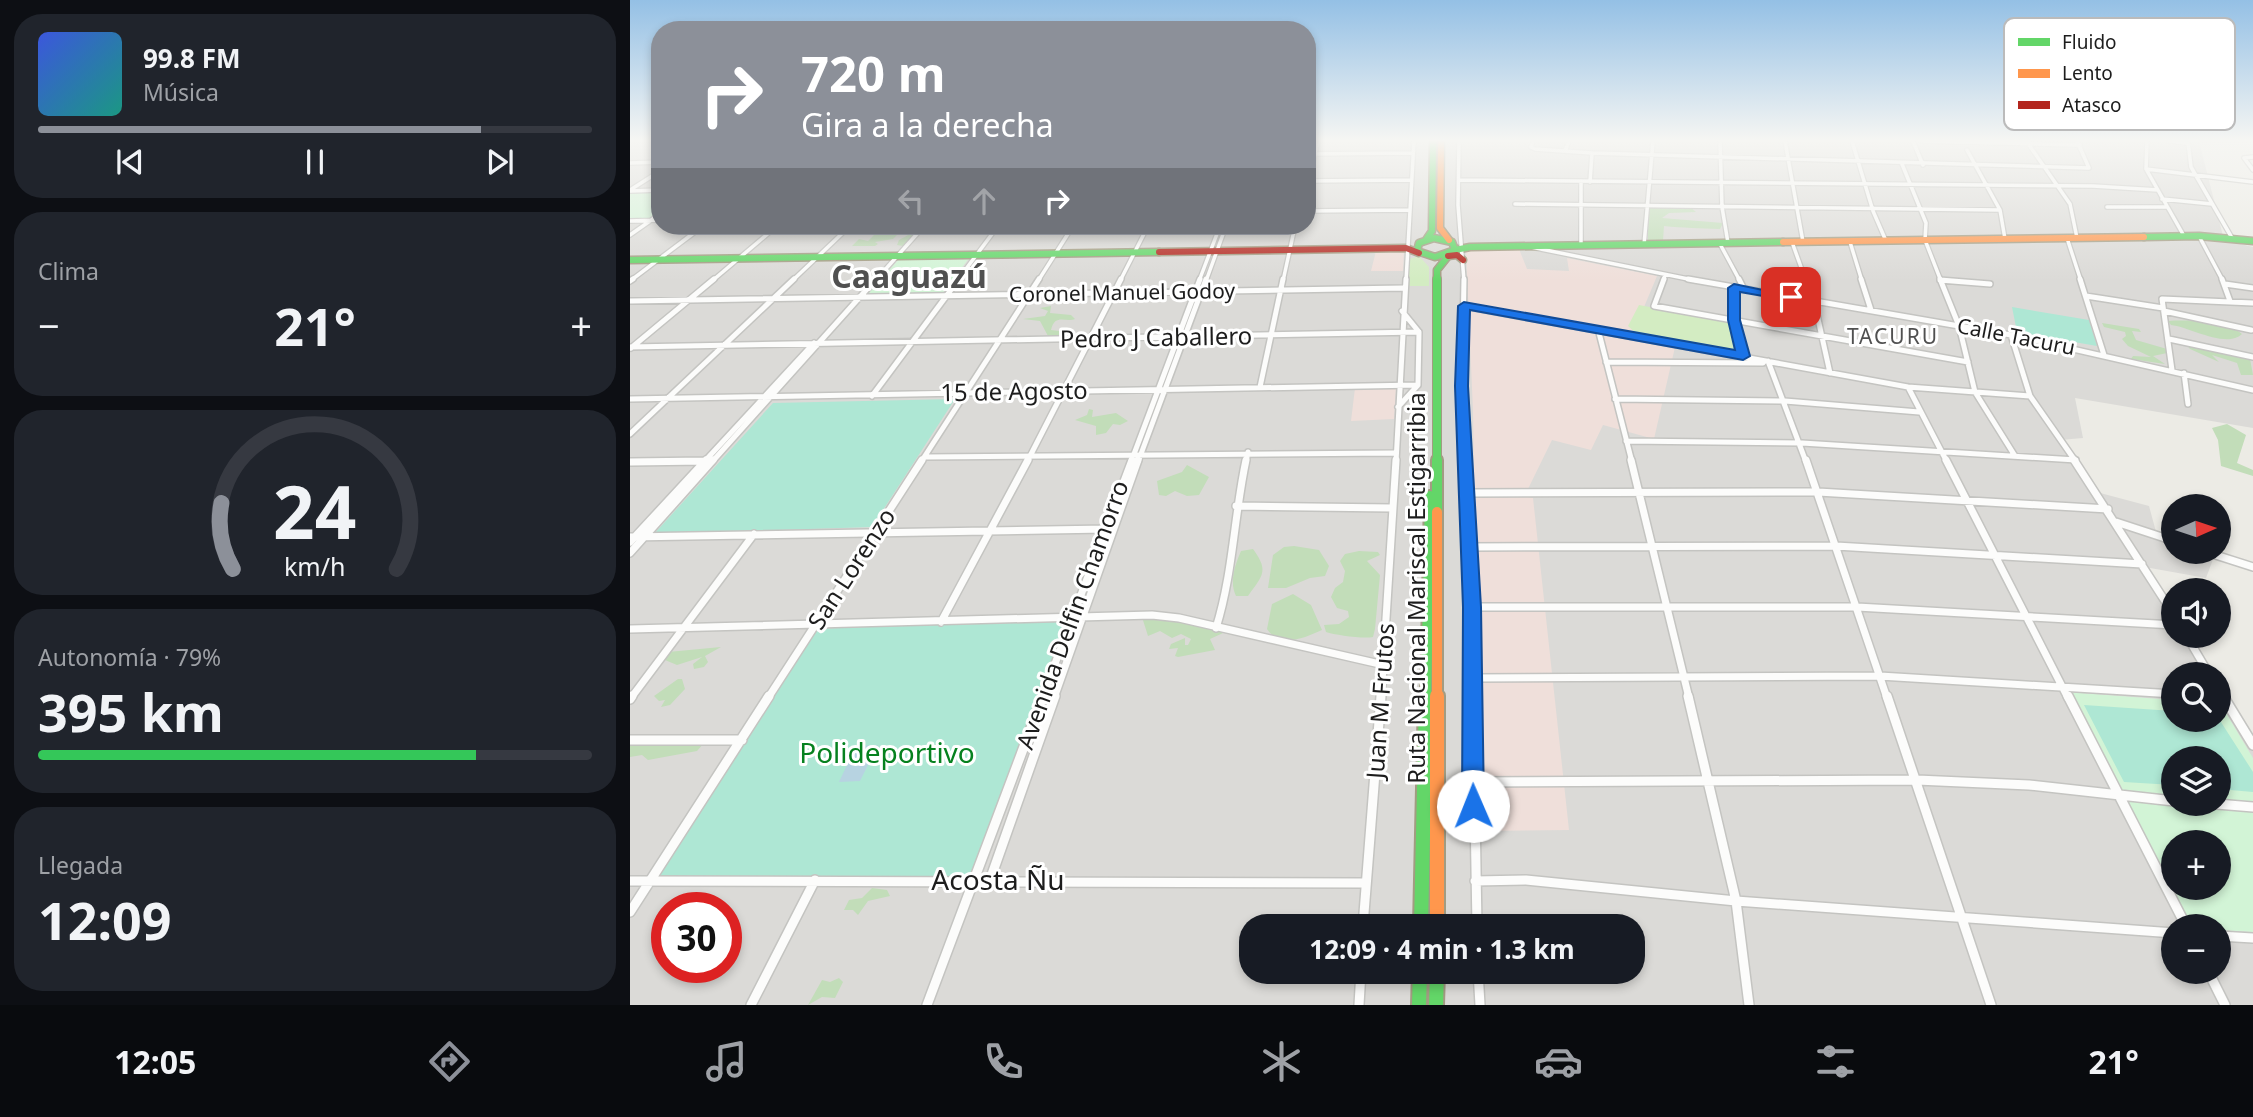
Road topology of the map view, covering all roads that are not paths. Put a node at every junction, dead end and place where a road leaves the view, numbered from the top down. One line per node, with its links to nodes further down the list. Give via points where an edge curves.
1 (1410, 188): 29 (street, Juan M Frutos)
2 (1432, 188): 60 (main road, via 1432,231)
3 (1440, 188): 59 (main road, via 1440,228)
4 (1459, 188): 59 (street)
5 (1581, 188): 20 (street)
6 (1648, 188): 22 (street)
7 (1723, 188): 24 (street)
8 (1794, 188): 26 (street)
9 (1868, 188): 27 (street)
10 (1911, 188): 28 (street)
11 (1989, 188): 30 (street)
12 (2058, 188): 48 (street, via 2070,204)
13 (2105, 188): 17 (street)
14 (2203, 188): 21 (street)
15 (630, 190): 16 (street)
16 (651, 190)
17 (2158, 190): 18 (street)
18 (2162, 199): 21 (street); 25 (street)
19 (1515, 204): 20 (street)
20 (1581, 204): 22 (street); 58 (street)
21 (2212, 204): 47 (street)
22 (1647, 205): 24 (street); 56 (street)
23 (2107, 206): 25 (street)
24 (1722, 207): 26 (street); 55 (street)
25 (2167, 207): 45 (street)
26 (1797, 209): 27 (street); 53 (street)
27 (1872, 209): 28 (street); 51 (street, via 1885,228)
28 (1921, 209): 30 (street); 50 (street, via 1926,223)
29 (1409, 210): 31 (street); 61 (street, Juan M Frutos)
30 (2000, 210): 49 (street)
31 (1316, 211)
32 (650, 220): 33 (street); 34 (street)
33 (630, 221)
34 (630, 235)
35 (691, 235): 71 (street)
36 (765, 235): 69 (street)
37 (840, 235): 68 (street)
38 (916, 235): 66 (street)
39 (991, 235): 67 (street)
40 (1067, 235): 65 (street, San Lorenzo)
41 (1143, 235): 64 (street)
42 (1217, 235): 63 (street, Avenida Delfin Chamorro)
43 (1221, 235): 63 (street, Avenida Delfin Chamorro)
44 (1293, 235): 62 (street)
45 (2184, 236): 46 (main road); 48 (main road)
46 (2199, 236): 47 (main road); 77 (street)
47 (2232, 237): 52 (main road)
48 (2072, 238): 49 (main road); 87 (street)
49 (2005, 239): 50 (main road)
50 (1924, 240): 51 (main road); 74 (street)
51 (1886, 241): 54 (main road)
52 (2253, 241)
53 (1797, 242): 54 (main road); 55 (main road); 92 (street)
54 (1850, 242): 96 (street)
55 (1724, 244): 56 (main road); 81 (street)
56 (1644, 245): 58 (main road)
57 (1529, 246): 58 (main road); 59 (main road); 73 (street, Calle Tacuru)
58 (1581, 246)
59 (1457, 247): 60 (main road); 60 (main road, via 1435,257); 72 (street); 72 (main road); 226 (main road, Ruta Nacional Mariscal Estigarribia, via 1437,270)
60 (1421, 248): 61 (main road); 61 (main road); 225 (main road, Ruta Nacional Mariscal Estigarribia, via 1433,271 1434,334)
61 (1406, 249): 62 (main road); 78 (street, Juan M Frutos)
62 (1290, 250): 63 (main road); 82 (street)
63 (1213, 251): 64 (main road); 83 (street, Avenida Delfin Chamorro)
64 (1133, 252): 65 (main road); 84 (street)
65 (1056, 253): 67 (main road); 85 (street, San Lorenzo)
66 (897, 255): 67 (main road); 68 (main road); 88 (street)
67 (975, 255): 86 (street)
68 (816, 257): 69 (main road); 89 (street)
69 (738, 258): 71 (main road); 90 (street)
70 (630, 260): 71 (main road)
71 (658, 260): 75 (street)
72 (1463, 260): 95 (street)
73 (1665, 275): 79 (street, Calle Tacuru); 99 (street, via 1654,306)
74 (1940, 280): 76 (street); 100 (street)
75 (630, 281)
76 (1990, 284)
77 (2225, 284): 80 (street); 93 (street)
78 (1403, 288): 82 (street, Coronel Manuel Godoy); 98 (street, Juan M Frutos)
79 (1734, 288): 81 (street, Calle Tacuru); 99 (street)
80 (2253, 288)
81 (1744, 289): 92 (street, Calle Tacuru)
82 (1280, 291): 83 (street, Coronel Manuel Godoy); 106 (street)
83 (1198, 292): 84 (street, Coronel Manuel Godoy); 108 (street, Avenida Delfin Chamorro)
84 (1112, 293): 85 (street, Coronel Manuel Godoy); 110 (street)
85 (1030, 295): 86 (street, Coronel Manuel Godoy); 111 (street, San Lorenzo)
86 (946, 296): 88 (street, Coronel Manuel Godoy); 112 (street)
87 (2086, 296): 97 (street); 116 (street)
88 (858, 297): 89 (street, Coronel Manuel Godoy); 113 (street)
89 (774, 299): 90 (street, Coronel Manuel Godoy); 114 (street)
90 (688, 300): 91 (street, Coronel Manuel Godoy); 115 (street)
91 (630, 301)
92 (1814, 301): 96 (street, Calle Tacuru); 107 (street)
93 (2230, 301): 94 (street); 97 (street, via 2162,299)
94 (2253, 303)
95 (1464, 306): 101 (street); 162 (street)
96 (1871, 310): 100 (street, Calle Tacuru)
97 (2163, 310): 102 (street); 109 (street)
98 (1402, 312): 103 (street); 104 (street, Juan M Frutos)
99 (1734, 320): 107 (street); 117 (street)
100 (1959, 326): 105 (street, Calle Tacuru); 121 (street)
101 (1598, 330): 117 (street); 119 (street)
102 (2251, 330)
103 (1419, 332): 104 (street, Pedro J Caballero); 127 (street)
104 (1401, 333): 106 (street, Pedro J Caballero); 128 (street, Juan M Frutos)
105 (2011, 335): 116 (street, Calle Tacuru); 137 (street)
106 (1271, 336): 108 (street, Pedro J Caballero); 129 (street)
107 (1824, 336): 121 (street); 125 (street)
108 (1181, 338): 110 (street, Pedro J Caballero); 131 (street, Avenida Delfin Chamorro)
109 (2169, 339): 118 (street); 123 (street)
110 (1089, 340): 111 (street, Pedro J Caballero); 133 (street)
111 (1000, 341): 112 (street, Pedro J Caballero); 135 (street, San Lorenzo)
112 (910, 343): 113 (street, Pedro J Caballero); 136 (street)
113 (816, 344): 114 (street, Pedro J Caballero); 138 (street)
114 (724, 346): 115 (street, Pedro J Caballero); 140 (street)
115 (631, 348)
116 (2104, 355): 123 (street, Calle Tacuru)
117 (1743, 356): 120 (street)
118 (2253, 357)
119 (1606, 362): 120 (street); 141 (street)
120 (1768, 362): 122 (street); 124 (street)
121 (1968, 362): 134 (street)
122 (1787, 365): 124 (street); 125 (street)
123 (2172, 370): 126 (street, Calle Tacuru)
124 (1772, 371): 142 (street)
125 (1830, 373): 130 (street)
126 (2184, 373): 132 (street, Calle Tacuru); 143 (street)
127 (1418, 384): 128 (street, 15 de Agosto); 144 (street)
128 (1398, 385): 129 (street, 15 de Agosto); 144 (street, Juan M Frutos)
129 (1260, 387): 131 (street, 15 de Agosto)
130 (1908, 387): 134 (street); 145 (street)
131 (1161, 389): 133 (street, 15 de Agosto); 150 (street, Avenida Delfin Chamorro)
132 (2253, 390)
133 (1063, 391): 135 (street, 15 de Agosto); 153 (street)
134 (1975, 391): 137 (street); 155 (street)
135 (966, 394): 136 (street, 15 de Agosto); 154 (street, San Lorenzo)
136 (872, 396): 138 (street, 15 de Agosto)
137 (2030, 396): 157 (street)
138 (769, 397): 140 (street, 15 de Agosto); 156 (street); 158 (street)
139 (630, 399): 140 (street, 15 de Agosto)
140 (668, 399): 146 (street)
141 (1615, 399): 142 (street); 147 (street)
142 (1785, 401): 145 (street); 148 (street)
143 (2188, 404)
144 (1398, 407): 151 (street, Juan M Frutos)
145 (1919, 412): 152 (street)
146 (630, 434)
147 (1626, 441): 148 (street); 160 (street)
148 (1802, 443): 152 (street); 161 (street)
149 (1248, 452): 150 (street); 151 (street); 164 (street)
150 (1137, 453): 153 (street); 168 (street, Avenida Delfin Chamorro); 169 (street, Avenida Delfin Chamorro)
151 (1394, 453): 165 (street, Juan M Frutos)
152 (1941, 453): 155 (street); 163 (street)
153 (1031, 456): 154 (street); 170 (street)
154 (925, 457): 171 (street, San Lorenzo)
155 (2015, 457): 157 (street)
156 (714, 460): 158 (street); 173 (street)
157 (2076, 460): 166 (street)
158 (706, 461): 159 (street); 175 (street)
159 (630, 463)
160 (1638, 491): 161 (street); 162 (street); 176 (street)
161 (1818, 492): 163 (street); 177 (street)
162 (1467, 493): 178 (street)
163 (1966, 500): 166 (street); 180 (street)
164 (1236, 506): 165 (street); 195 (street, via 1225,599)
165 (1392, 508): 197 (street, Juan M Frutos)
166 (2108, 509): 167 (street)
167 (2116, 522): 174 (street); 182 (street)
168 (1105, 529): 169 (street); 170 (street); 190 (street, Avenida Delfin Chamorro)
169 (1114, 529): 189 (street, Avenida Delfin Chamorro)
170 (990, 530): 171 (street); 191 (street)
171 (877, 531): 172 (street); 193 (street, San Lorenzo)
172 (754, 534): 173 (street); 194 (street)
173 (644, 537): 175 (street); 179 (street)
174 (2161, 537)
175 (632, 539)
176 (1653, 546): 177 (street); 178 (street); 185 (street)
177 (1836, 546): 180 (street); 187 (street)
178 (1468, 547): 186 (street)
179 (630, 553)
180 (1994, 554): 182 (street); 188 (street)
181 (2231, 560): 183 (street)
182 (2142, 564): 184 (street)
183 (2253, 567)
184 (2161, 594)
185 (1667, 606): 186 (street); 187 (street); 198 (street)
186 (1472, 607): 200 (street)
187 (1857, 607): 188 (street); 199 (street)
188 (2024, 614): 192 (street); 201 (street)
189 (1082, 617): 190 (street); 195 (street, via 1152,615); 217 (street, Avenida Delfin Chamorro)
190 (1072, 619): 191 (street); 216 (street, Avenida Delfin Chamorro)
191 (941, 622): 193 (street)
192 (2161, 624)
193 (816, 625): 194 (street); 206 (street, San Lorenzo)
194 (683, 628): 196 (street); 203 (street)
195 (1216, 628): 197 (street)
196 (630, 629)
197 (1384, 665): 221 (street, Juan M Frutos)
198 (1683, 675): 199 (street); 200 (street); 209 (street)
199 (1880, 676): 201 (street); 208 (street)
200 (1472, 678): 210 (street)
201 (2060, 686): 202 (street); 211 (street)
202 (2161, 693)
203 (630, 699)
204 (2231, 712): 207 (street)
205 (630, 740): 206 (street)
206 (742, 740): 219 (street, San Lorenzo)
207 (2253, 745)
208 (1917, 780): 209 (street); 211 (street, via 2029,785); 229 (street)
209 (1708, 781): 210 (street); 222 (street)
210 (1473, 782): 220 (street)
211 (2119, 796): 212 (street); 228 (street)
212 (2161, 799)
213 (2231, 805): 214 (street)
214 (2253, 807)
215 (815, 880): 216 (street, Acosta Ñu); 219 (street, Acosta Ñu); 238 (street)
216 (975, 880): 217 (street, Acosta Ñu); 239 (street, Avenida Delfin Chamorro)
217 (990, 880): 221 (street, Acosta Ñu)
218 (630, 881): 219 (street, Acosta Ñu)
219 (650, 881): 223 (street, San Lorenzo)
220 (1475, 881): 222 (street, via 1526,880); 227 (street)
221 (1366, 883): 224 (street, Juan M Frutos)
222 (1736, 901): 229 (street); 244 (street)
223 (630, 912)
224 (1364, 914)
225 (1421, 914)
226 (1437, 914)
227 (1476, 914)
228 (2180, 914)
229 (1965, 918): 230 (street); 245 (street)
230 (2161, 932)
231 (2231, 937): 232 (street)
232 (2253, 939)
233 (1360, 984): 240 (street)
234 (1420, 984): 241 (main road)
235 (1437, 984): 242 (main road)
236 (1478, 984): 243 (street)
237 (2214, 984): 246 (street)
238 (751, 1005)
239 (927, 1005)
240 (1359, 1005)
241 (1419, 1005)
242 (1436, 1005)
243 (1479, 1005)
244 (1749, 1005)
245 (1991, 1005)
246 (2225, 1005)

